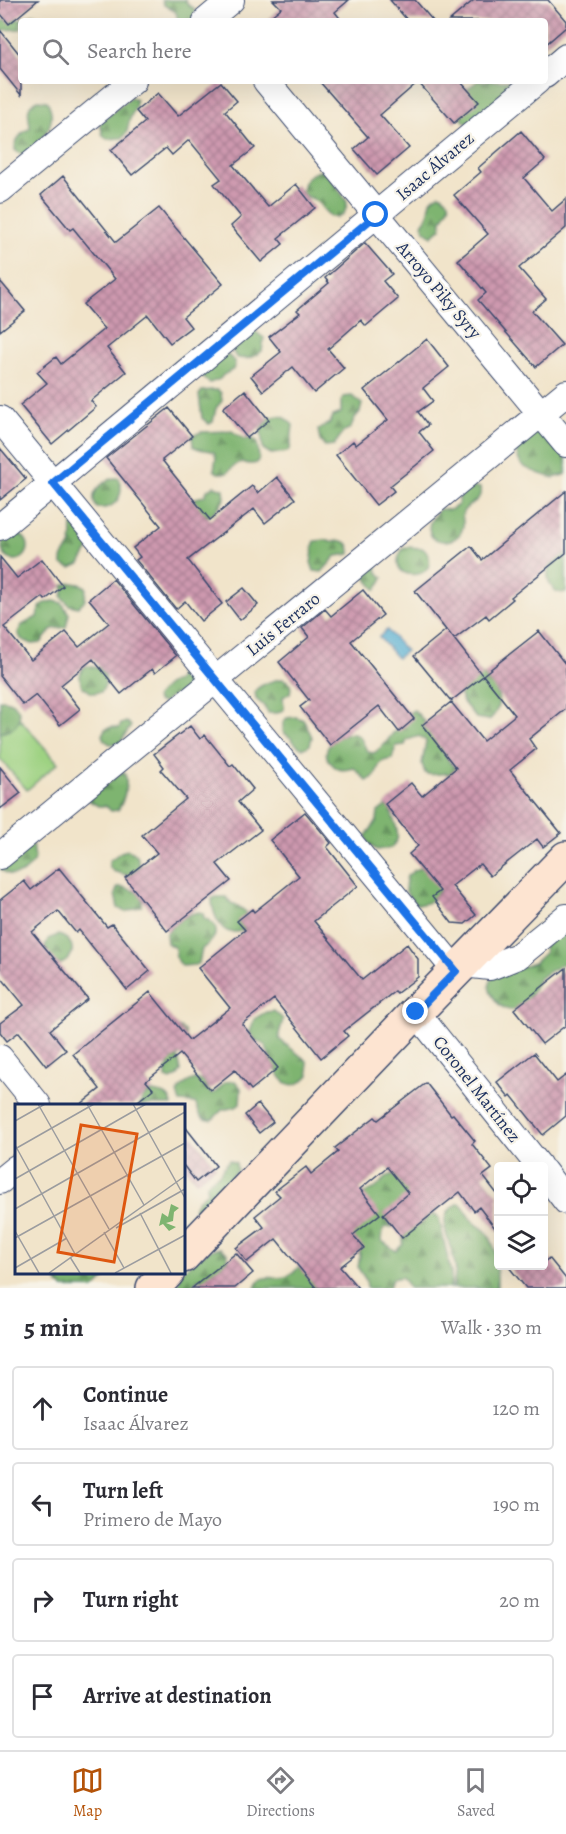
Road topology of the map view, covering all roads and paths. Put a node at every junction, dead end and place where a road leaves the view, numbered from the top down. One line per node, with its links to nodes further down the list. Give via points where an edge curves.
1 (566, 57): 2 (street)
2 (548, 72)
3 (129, 84): 6 (street)
4 (268, 84): 7 (street, Arroyo Piky Syry)
5 (533, 84): 7 (street, Isaac Álvarez)
6 (0, 190)
7 (376, 215): 9 (street, Arroyo Piky Syry); 12 (street, Isaac Álvarez)
8 (566, 393): 9 (street, Luis Ferraro)
9 (541, 414): 11 (street, Arroyo Piky Syry); 14 (street, Luis Ferraro)
10 (0, 419): 12 (street)
11 (566, 444)
12 (53, 483): 13 (street, Isaac Álvarez); 14 (street)
13 (0, 527)
14 (215, 680): 15 (street, Luis Ferraro); 18 (street)
15 (0, 856)
16 (566, 858): 18 (main road)
17 (566, 917): 18 (street, via 518,956 490,967)
18 (459, 967): 19 (main road)
19 (416, 1012): 22 (street, Coronel Martínez); 27 (main road)
20 (0, 1058): 21 (street)
21 (37, 1104)
22 (535, 1162)
23 (15, 1169): 25 (street)
24 (548, 1178): 26 (street)
25 (0, 1181)
26 (566, 1201)
27 (184, 1255)
28 (167, 1273): 29 (main road)
29 (153, 1288)

